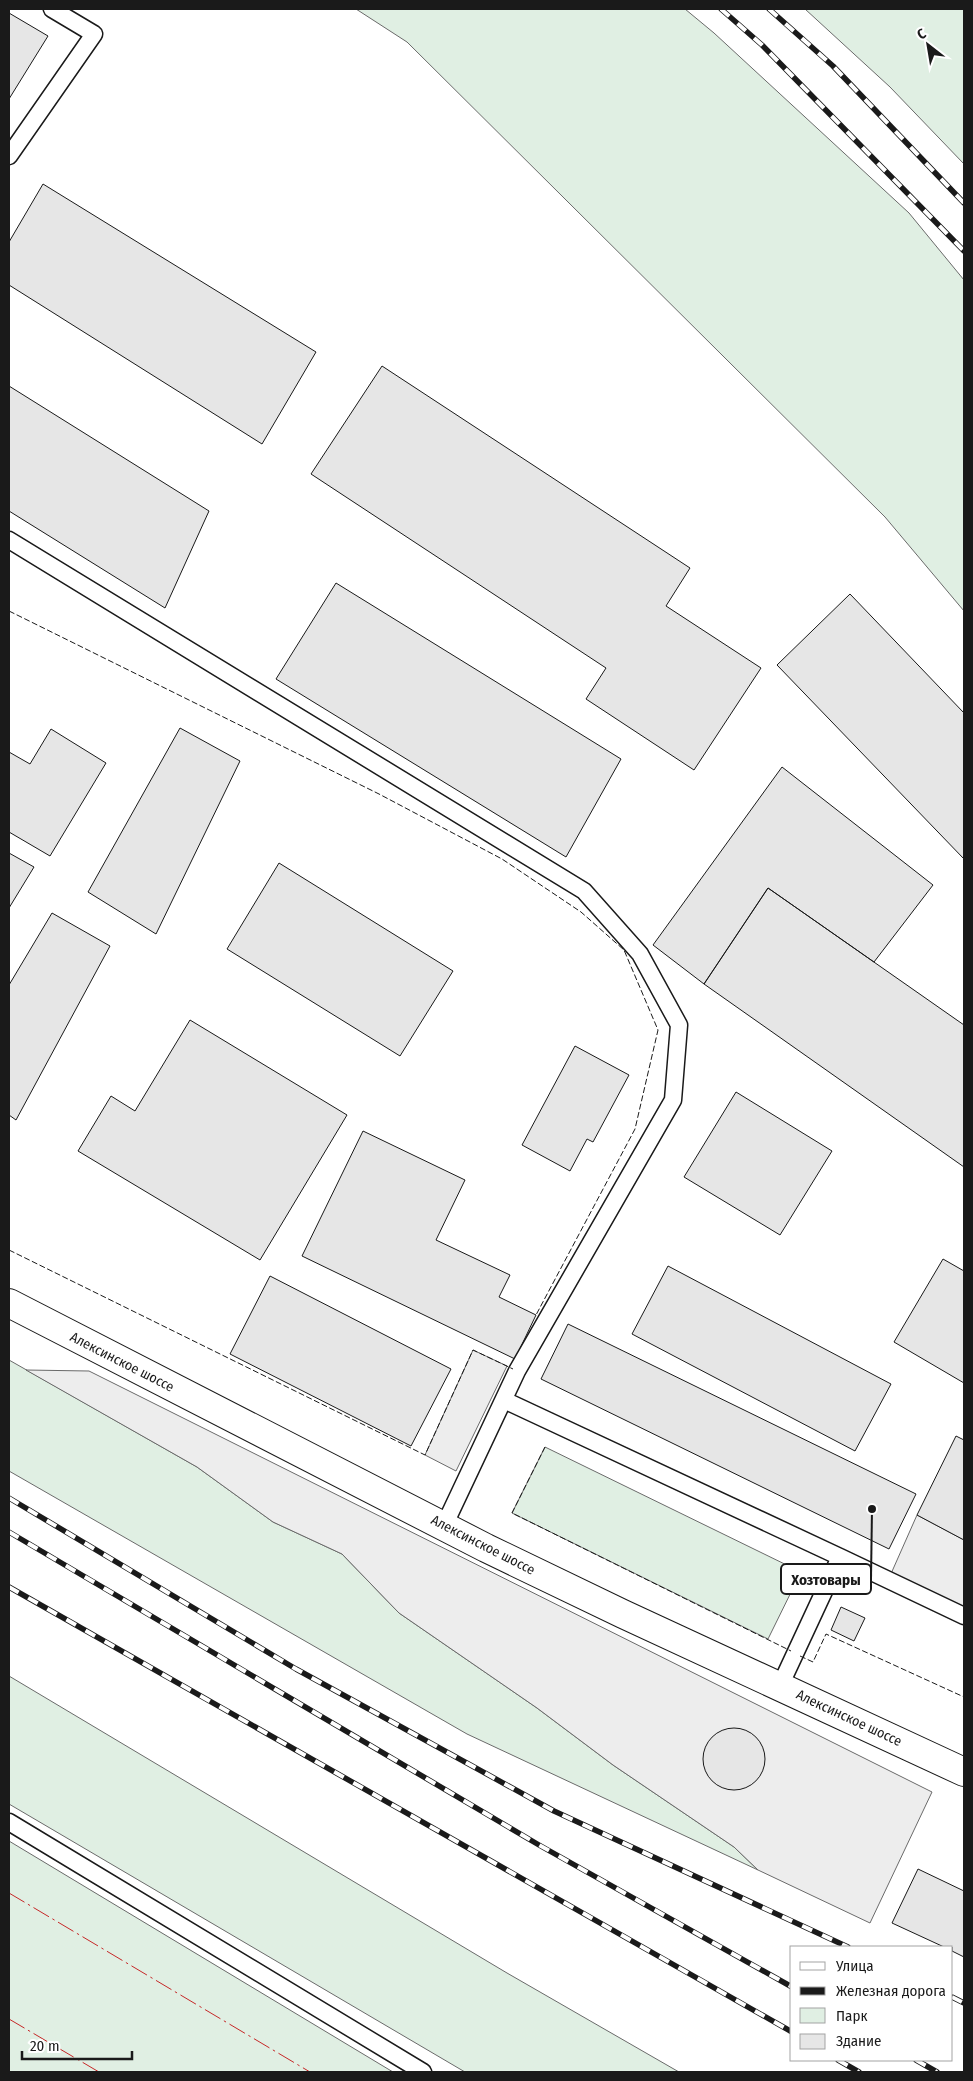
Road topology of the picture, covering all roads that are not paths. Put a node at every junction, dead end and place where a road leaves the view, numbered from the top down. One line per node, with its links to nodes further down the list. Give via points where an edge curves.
1 (52, 9): 2 (lane, via 94,34)
2 (9, 156)
3 (9, 540): 5 (lane, via 584,891 640,954 679,1025 673,1100 517,1371)
4 (9, 1303): 6 (main road, Алексинское шоссе)
5 (504, 1400): 6 (lane); 7 (lane)
6 (444, 1526): 9 (main road, Алексинское шоссе)
7 (840, 1557): 8 (lane); 9 (lane)
8 (964, 1616)
9 (780, 1686): 10 (main road, Алексинское шоссе)
10 (964, 1772)
11 (9, 1822): 12 (lane)
12 (423, 2072)

